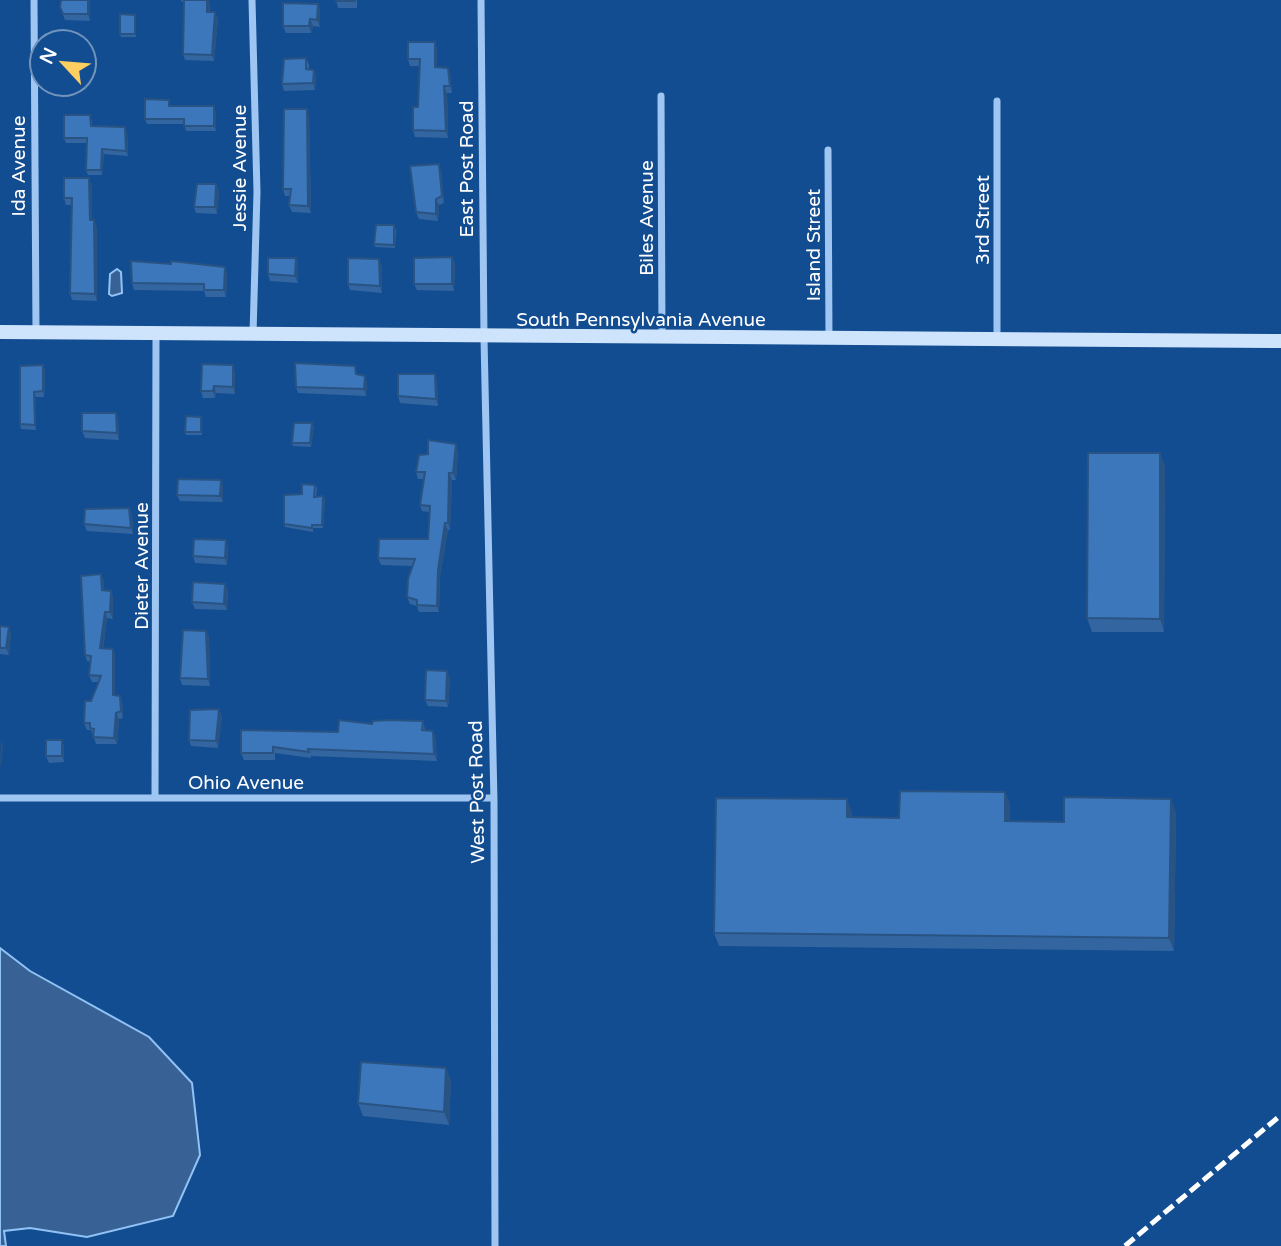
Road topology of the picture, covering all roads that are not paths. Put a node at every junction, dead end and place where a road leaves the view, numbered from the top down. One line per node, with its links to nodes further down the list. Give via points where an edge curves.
1 (34, 0): 8 (street, Ida Avenue)
2 (252, 0): 10 (street, Jessie Avenue, via 257,192)
3 (481, 0): 11 (street, East Post Road)
4 (660, 96): 12 (street, Biles Avenue)
5 (997, 101): 14 (street, 3rd Street)
6 (828, 150): 13 (street, Island Street)
7 (0, 332): 8 (main road, South Pennsylvania Avenue)
8 (36, 332): 9 (main road, South Pennsylvania Avenue)
9 (156, 334): 10 (main road, South Pennsylvania Avenue); 16 (street, Dieter Avenue)
10 (253, 335): 11 (main road, South Pennsylvania Avenue)
11 (484, 338): 12 (main road, South Pennsylvania Avenue); 18 (street, West Post Road)
12 (662, 339): 13 (main road, South Pennsylvania Avenue)
13 (829, 339): 14 (main road, South Pennsylvania Avenue)
14 (997, 340): 15 (main road, South Pennsylvania Avenue)
15 (1281, 341)
16 (155, 797): 17 (street, Ohio Avenue); 18 (street, Ohio Avenue)
17 (0, 798)
18 (492, 798): 19 (street, West Post Road)
19 (495, 1246)

